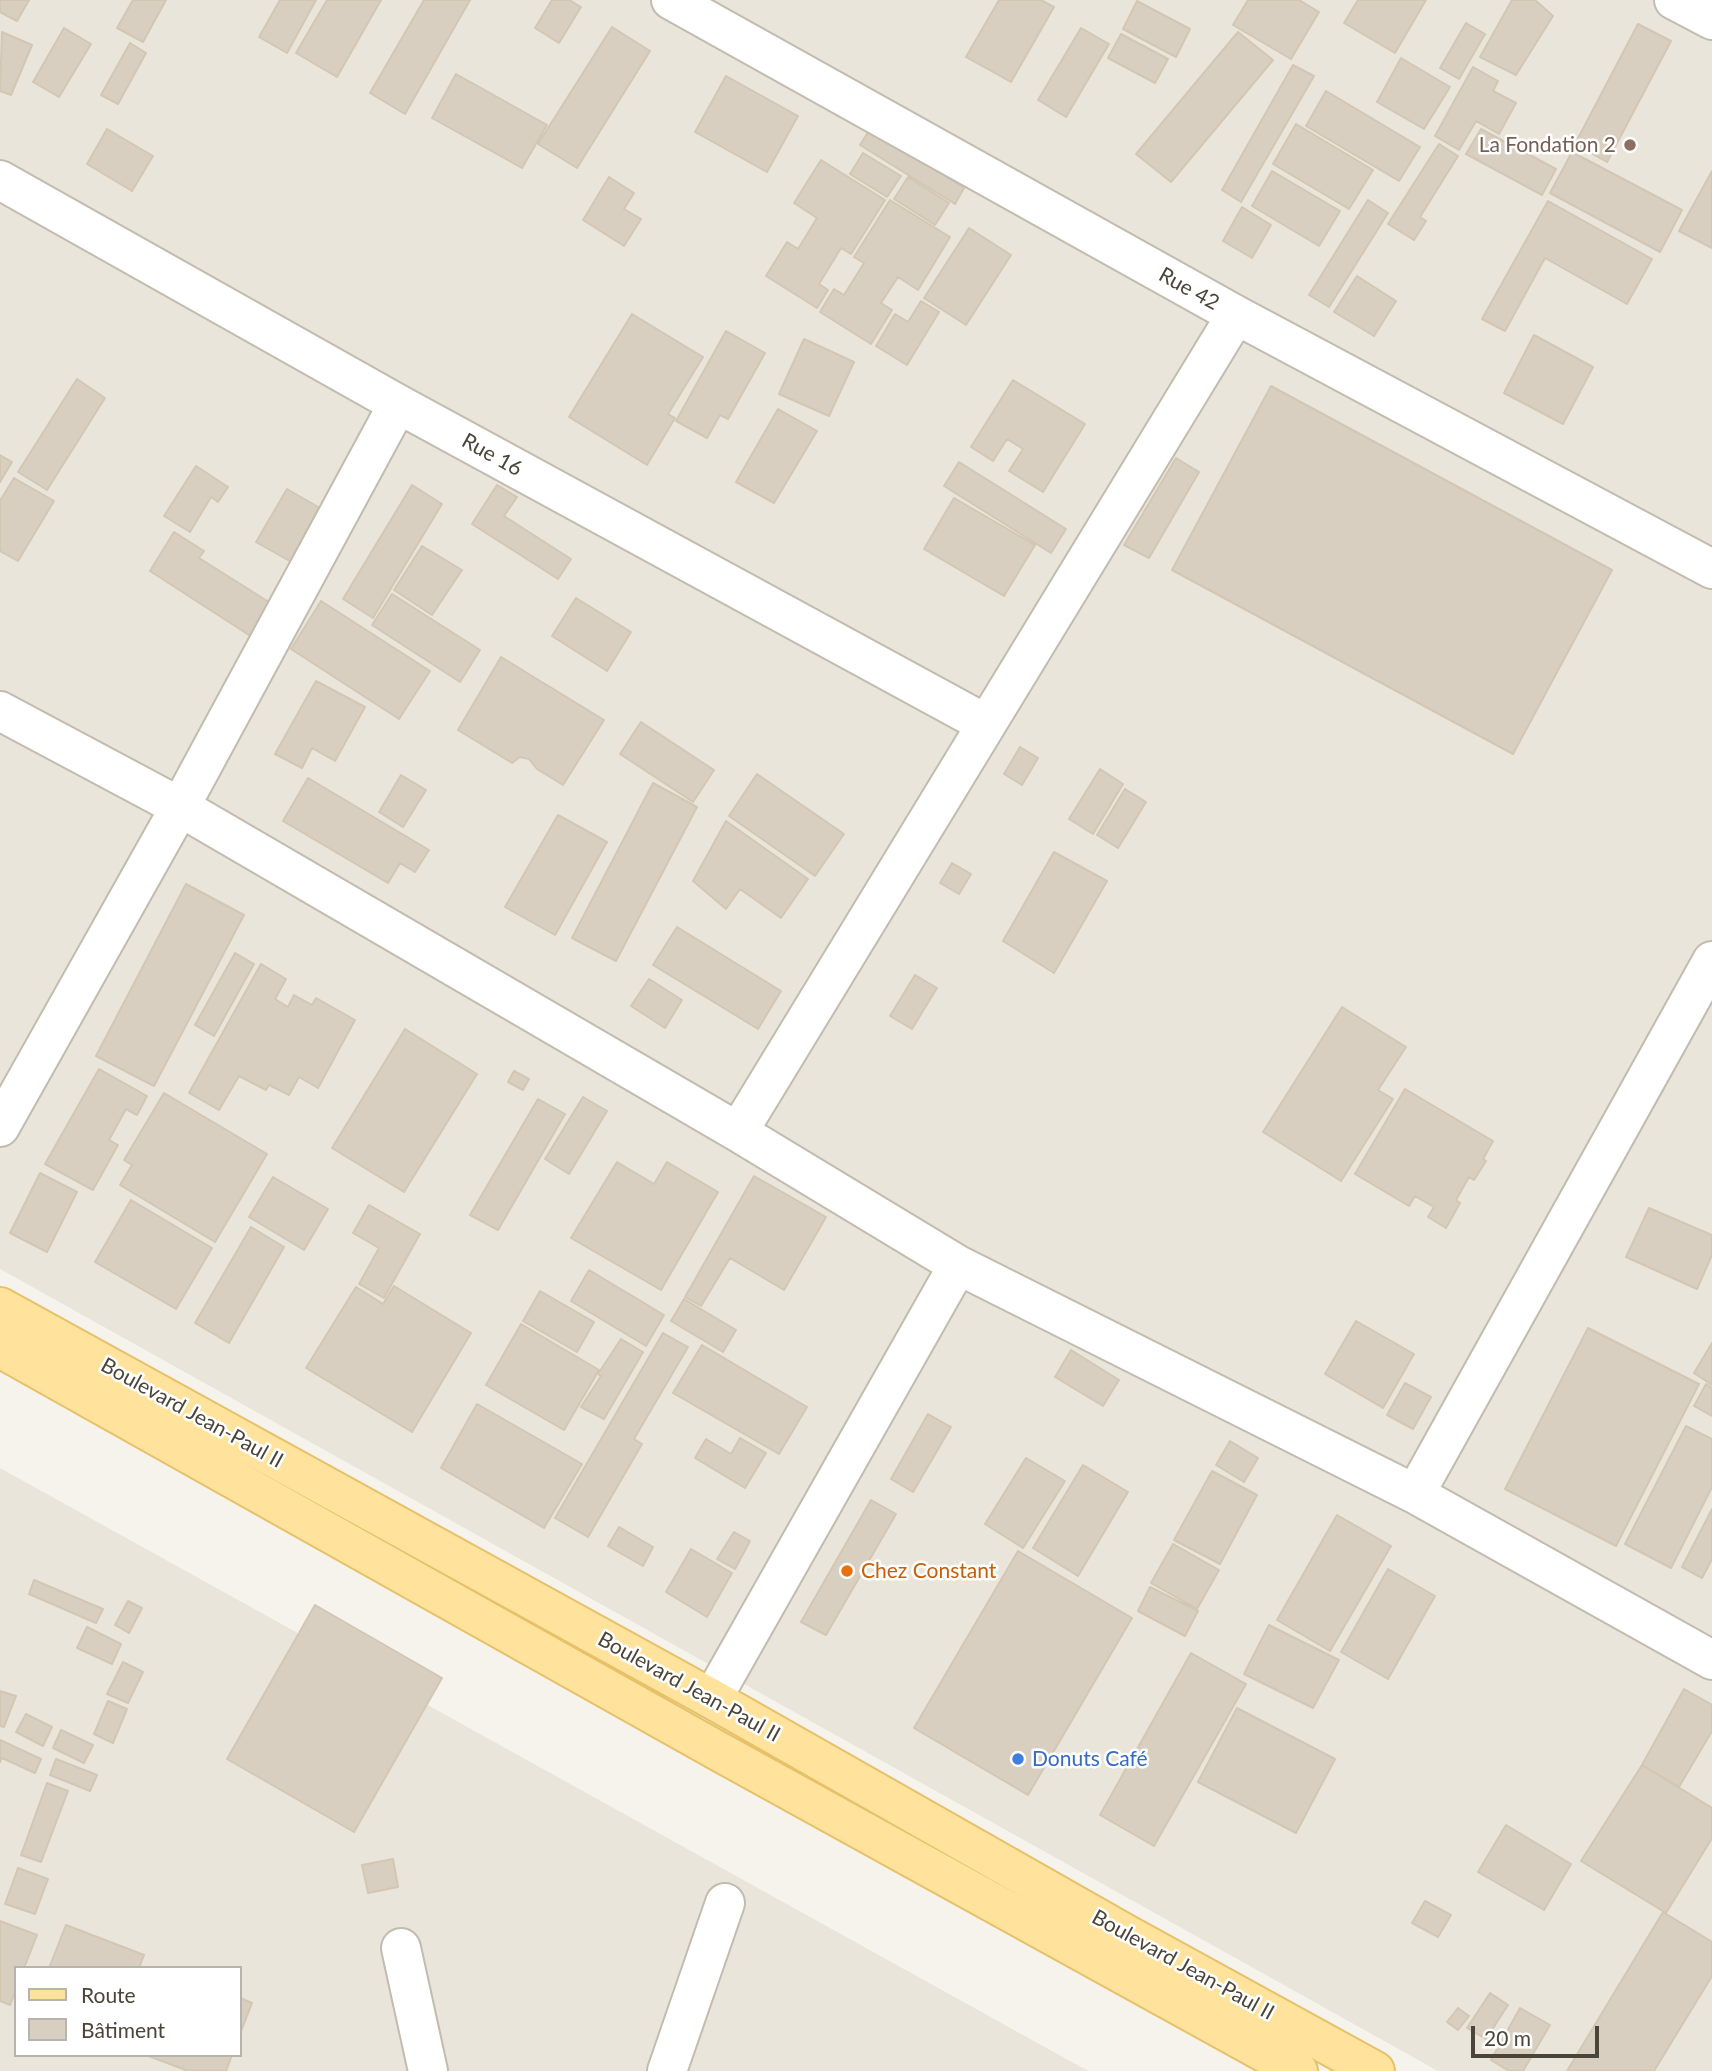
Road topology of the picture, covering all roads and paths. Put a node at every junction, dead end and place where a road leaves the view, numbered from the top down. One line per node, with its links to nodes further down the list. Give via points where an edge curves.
1 (671, 0): 5 (street, Rue 42)
2 (1674, 0): 3 (street)
3 (1712, 20)
4 (0, 180): 6 (street, Rue 16)
5 (1236, 315): 7 (street, Rue 42); 9 (street)
6 (398, 404): 9 (street, Rue 16); 10 (street)
7 (1712, 569)
8 (0, 711): 10 (street)
9 (986, 724): 13 (street)
10 (180, 807): 12 (street); 13 (street)
11 (1712, 961): 17 (street)
12 (0, 1128)
13 (738, 1132): 14 (street)
14 (958, 1265): 17 (street); 19 (street)
15 (0, 1307): 19 (main road, Boulevard Jean-Paul II)
16 (0, 1348): 24 (main road, Boulevard Jean-Paul II)
17 (1415, 1494): 18 (street)
18 (1712, 1660)
19 (712, 1699): 25 (main road, Boulevard Jean-Paul II)
20 (725, 1903): 23 (street)
21 (401, 1948): 22 (street)
22 (428, 2071)
23 (667, 2071)
24 (1298, 2071)
25 (1375, 2071)

